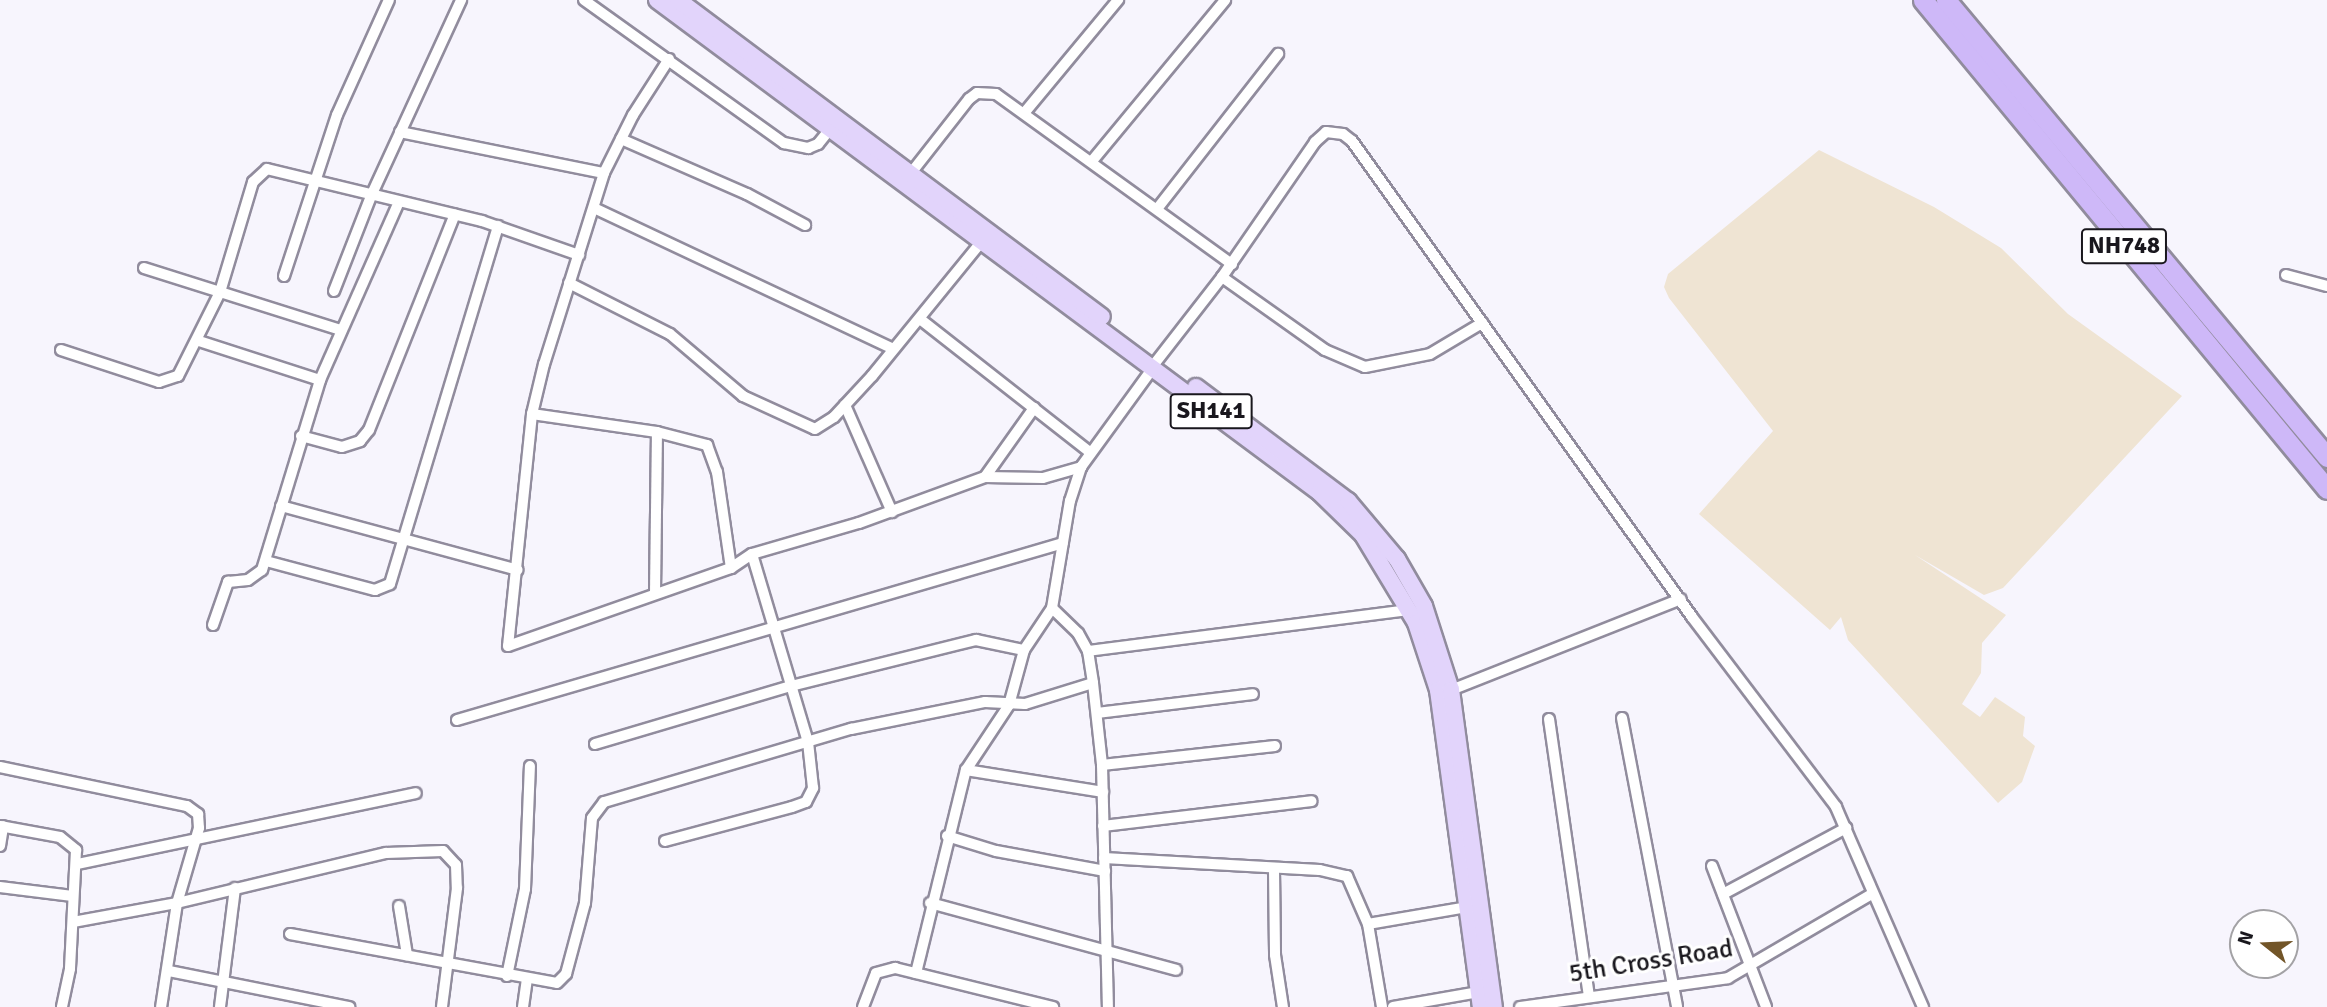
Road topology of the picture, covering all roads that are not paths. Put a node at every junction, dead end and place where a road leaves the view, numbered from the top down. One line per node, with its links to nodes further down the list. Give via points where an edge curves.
1 (389, 0): 19 (street)
2 (461, 0): 14 (street)
3 (584, 0): 11 (street)
4 (657, 0): 13 (main road, SH141)
5 (678, 0): 18 (main road, SH141)
6 (1118, 0): 12 (street)
7 (1225, 0): 16 (street)
8 (1923, 0): 55 (highway, NH748)
9 (1946, 0): 52 (highway, NH748)
10 (1278, 54): 23 (street)
11 (669, 59): 13 (street, via 792,147 818,144); 15 (street)
12 (1025, 112): 16 (street); 18 (street, via 996,94 977,93)
13 (831, 128): 27 (main road, SH141)
14 (400, 132): 17 (street); 20 (street)
15 (621, 139): 17 (street); 25 (street, via 747,194)
16 (1092, 161): 23 (street)
17 (604, 173): 22 (street)
18 (911, 173): 44 (main road, SH141)
19 (314, 180): 20 (street); 32 (street); 37 (street, via 274,168 259,174 249,193)
20 (371, 196): 21 (street); 36 (street)
21 (398, 204): 24 (street); 40 (street)
22 (594, 208): 28 (street); 42 (street)
23 (1157, 209): 29 (street)
24 (455, 214): 26 (street); 50 (street, via 369,430 360,442 342,447)
25 (805, 225)
26 (498, 226): 28 (street); 58 (street)
27 (982, 241): 38 (street); 44 (main road, SH141)
28 (579, 254): 34 (street)
29 (1232, 264): 33 (street); 39 (street, via 1315,142 1326,132 1343,134)
30 (144, 268): 37 (street)
31 (2286, 275): 35 (street)
32 (284, 276)
33 (1222, 277): 39 (street, via 1325,349 1365,367 1430,354); 44 (street)
34 (569, 284): 46 (street, via 670,334 725,384 790,421 815,429); 48 (street)
35 (2327, 286)
36 (334, 291)
37 (220, 292): 40 (street); 41 (street)
38 (920, 319): 42 (street); 47 (street)
39 (1482, 323): 65 (street)
40 (341, 330): 45 (street)
41 (199, 341): 43 (street, via 178,376 166,383); 45 (street)
42 (894, 349): 46 (street)
43 (61, 350)
44 (1154, 365): 51 (street); 67 (main road, SH141, via 1339,510 1363,535); 74 (main road, SH141, via 1325,481 1366,520 1397,559 1424,606)
45 (320, 380): 50 (street)
46 (845, 405): 57 (street)
47 (1034, 408): 51 (street); 54 (street)
48 (533, 414): 49 (street); 63 (street)
49 (657, 432): 62 (street, via 698,440 713,456); 64 (street)
50 (302, 436): 56 (street)
51 (1091, 453): 53 (street)
52 (2327, 457)
53 (1081, 467): 54 (street, via 1043,478); 59 (street)
54 (985, 477): 57 (street)
55 (2327, 489)
56 (281, 506): 58 (street); 61 (street)
57 (892, 512): 60 (street)
58 (403, 539): 61 (street, via 390,584 384,590); 63 (street)
59 (1063, 543): 66 (street); 69 (street)
60 (752, 554): 62 (street); 69 (street)
61 (266, 561): 68 (street, via 257,577 228,582)
62 (732, 568): 64 (street)
63 (518, 570): 64 (street, via 508,646)
64 (655, 593)
65 (1681, 599): 74 (street); 93 (street, via 1799,752)
66 (1052, 608): 70 (street); 71 (street, via 1078,632)
67 (1409, 610): 71 (street); 111 (main road, SH141, via 1438,690)
68 (213, 625)
69 (771, 627): 73 (street); 80 (street)
70 (1024, 650): 73 (street, via 976,640); 76 (street)
71 (1088, 651): 72 (street)
72 (1093, 683): 76 (street); 77 (street)
73 (791, 685): 81 (street); 82 (street)
74 (1451, 691): 143 (main road, SH141)
75 (1253, 694): 77 (street)
76 (1009, 705): 81 (street, via 985,702 935,709); 87 (street)
77 (1097, 713): 84 (street)
78 (1622, 718): 125 (street)
79 (1549, 719): 127 (street)
80 (457, 720)
81 (808, 742): 96 (street, via 814,778 806,802); 123 (street, via 726,763 598,806 592,818 588,891 566,974 556,983)
82 (595, 744)
83 (1275, 746): 84 (street)
84 (1102, 765): 88 (street)
85 (530, 766): 122 (street, via 525,889)
86 (0, 767): 95 (street, via 187,806 198,814)
87 (966, 770): 88 (street); 94 (street)
88 (1103, 792): 92 (street)
89 (416, 793): 95 (street)
90 (1312, 802): 92 (street)
91 (2, 826): 97 (street); 99 (street, via 69,840)
92 (1104, 826): 98 (street)
93 (1846, 828): 105 (street); 106 (street)
94 (947, 836): 102 (street, via 996,851); 109 (street)
95 (196, 839): 99 (street); 108 (street)
96 (665, 841)
97 (0, 846)
98 (1104, 858): 101 (street); 102 (street)
99 (77, 864): 107 (street)
100 (1712, 866): 105 (street)
101 (1274, 870): 113 (street, via 1320,870 1347,876); 140 (street, via 1275,955)
102 (1105, 871): 115 (street)
103 (0, 887): 107 (street)
104 (234, 888): 108 (street); 117 (street, via 386,853 443,851 452,858 456,876); 124 (street)
105 (1723, 894): 119 (street)
106 (1872, 894): 119 (street); 147 (street)
107 (72, 896): 112 (street)
108 (177, 903): 112 (street); 120 (street)
109 (930, 903): 115 (street); 121 (street)
110 (399, 906): 116 (street)
111 (1467, 907): 113 (street); 128 (main road, SH141)
112 (73, 922): 130 (street)
113 (1368, 923): 141 (street)
114 (290, 934): 116 (street)
115 (1108, 950): 118 (street); 139 (street)
116 (407, 955): 117 (street)
117 (450, 965): 122 (street); 135 (street)
118 (1176, 970)
119 (1749, 970): 125 (street, 5th Cross Road, via 1728,978); 146 (street, 5th Cross Road)
120 (169, 971): 124 (street); 131 (street)
121 (916, 973): 129 (street); 137 (street, via 883,969 870,982)
122 (507, 976): 123 (street)
123 (527, 979): 136 (street)
124 (225, 983): 126 (street); 132 (street)
125 (1673, 983): 127 (street, 5th Cross Road); 145 (street)
126 (281, 993): 133 (street); 134 (street)
127 (1589, 995): 144 (street, 5th Cross Road)
128 (1480, 1000): 142 (street)
129 (997, 1001): 138 (street)
130 (62, 1007)
131 (161, 1007)
132 (220, 1007)
133 (278, 1007)
134 (348, 1007)
135 (442, 1007)
136 (523, 1007)
137 (863, 1007)
138 (1053, 1007)
139 (1108, 1007)
140 (1283, 1007)
141 (1382, 1007)
142 (1393, 1007)
143 (1494, 1007)
144 (1520, 1007)
145 (1677, 1007)
146 (1766, 1007)
147 (1923, 1007)

